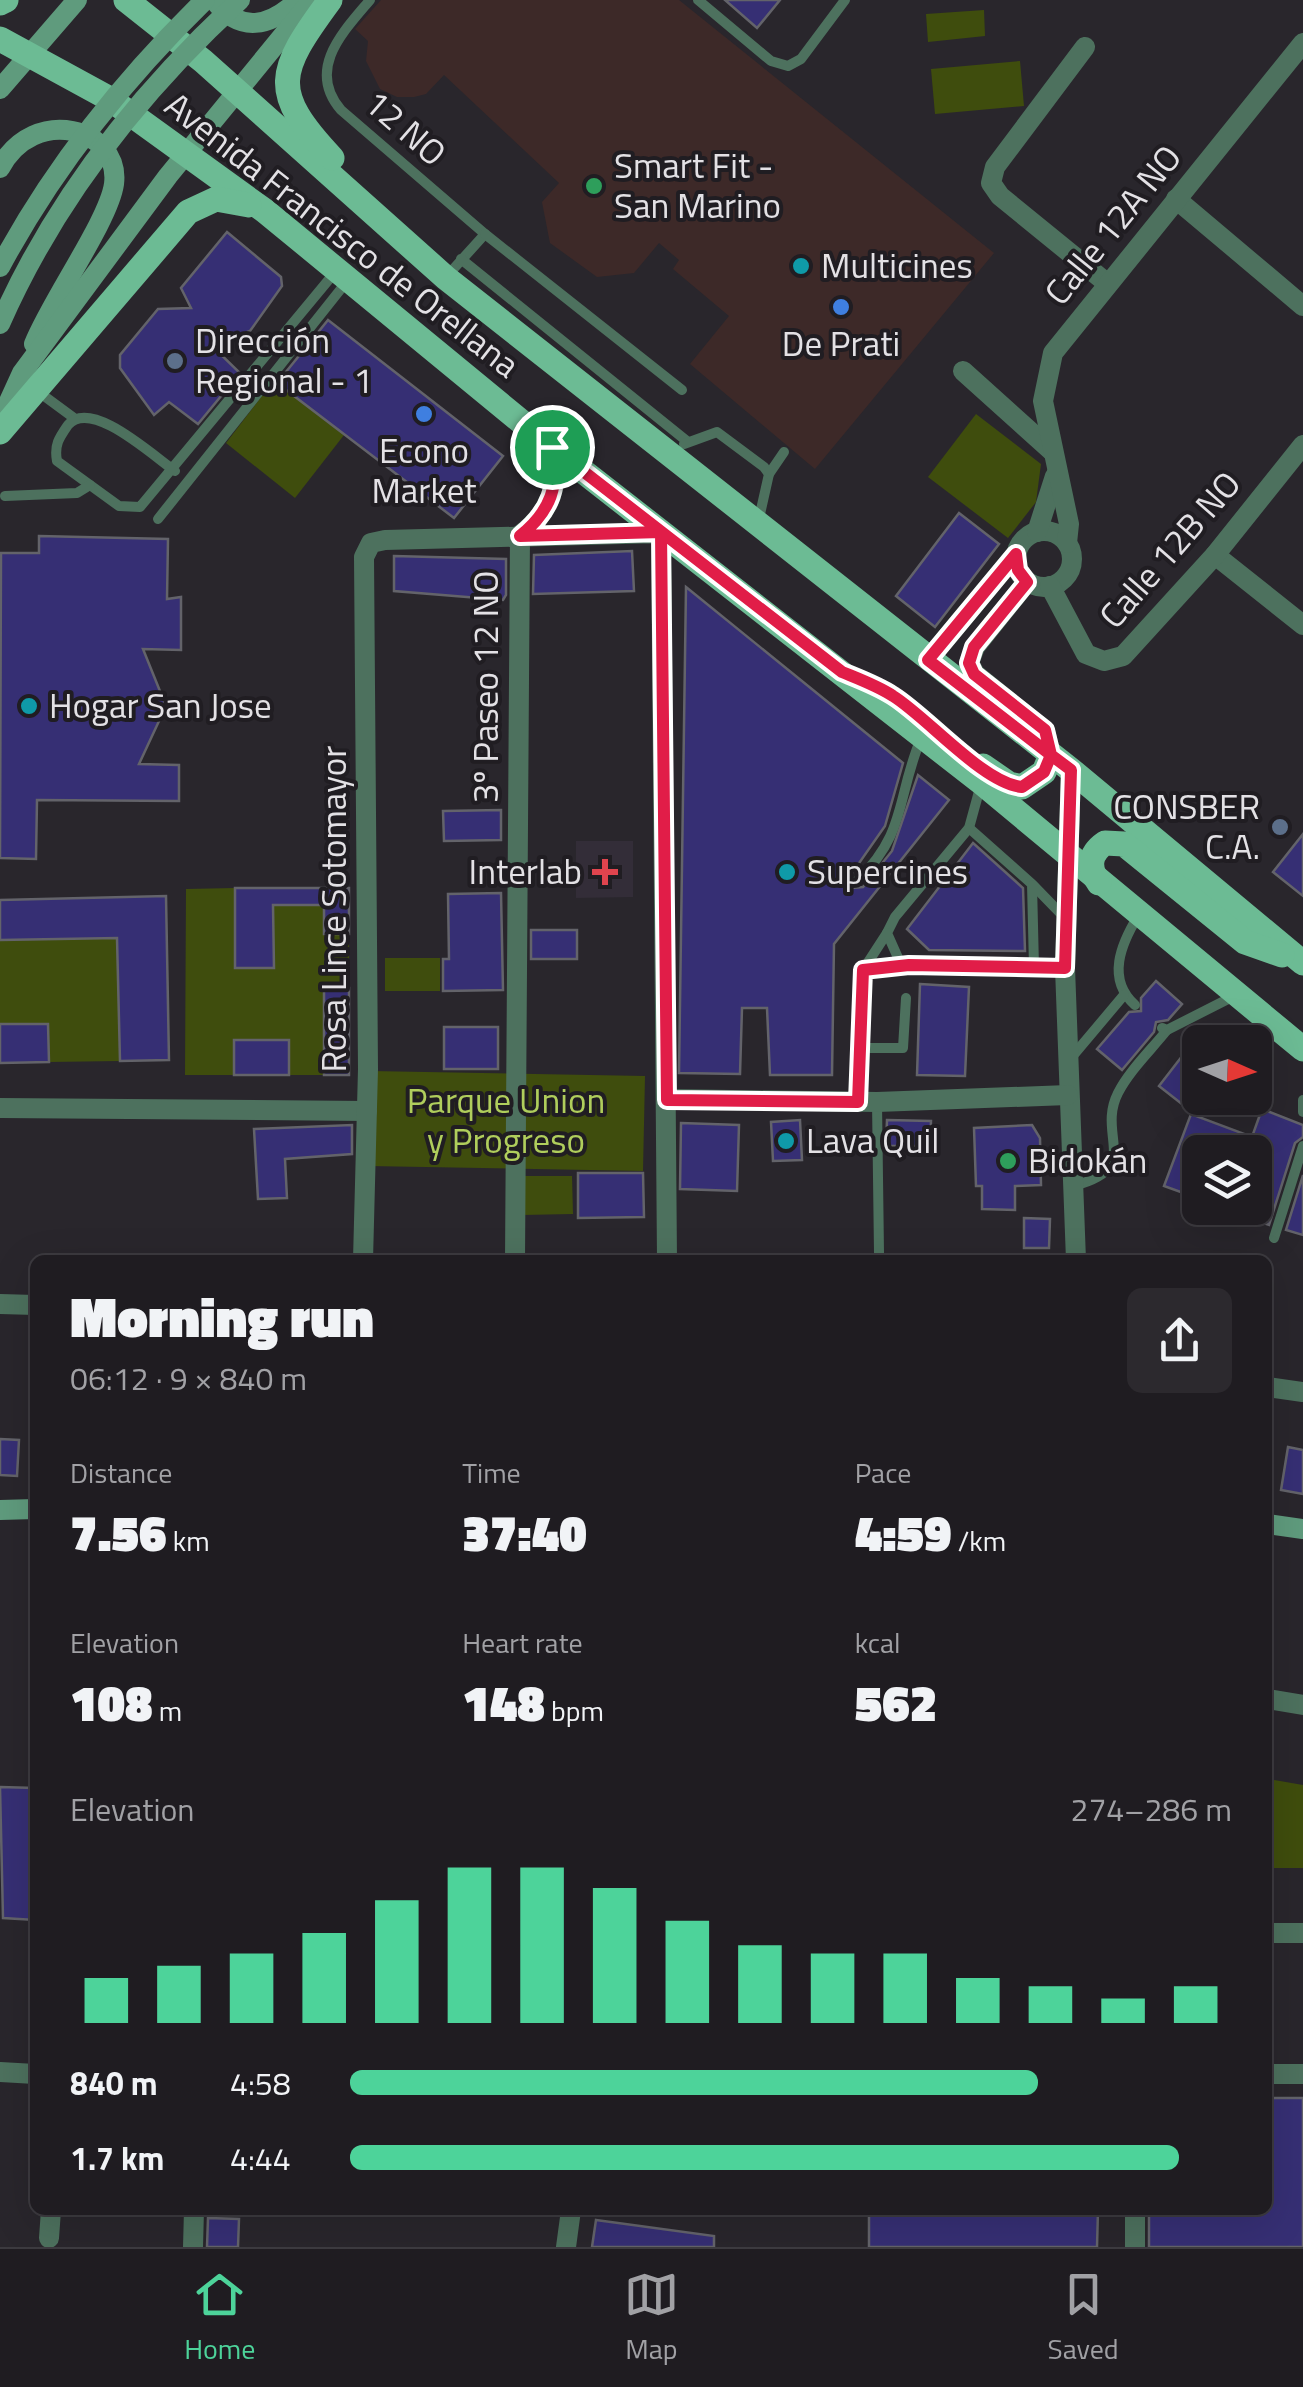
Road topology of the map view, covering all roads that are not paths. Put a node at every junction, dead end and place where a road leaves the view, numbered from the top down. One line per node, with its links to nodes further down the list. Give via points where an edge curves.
1 (78, 0): 15 (main road)
2 (126, 0): 17 (main road, Avenida Francisco de Orellana)
3 (205, 0): 23 (main road, bridge, via 90,124)
4 (214, 0): 6 (main road, via 236,20 260,24)
5 (240, 0): 28 (main road, bridge, via 104,147 34,254)
6 (298, 0)
7 (370, 0): 11 (lane, 12 NO)
8 (698, 0): 9 (lane, via 771,61 788,66 801,59)
9 (845, 0)
10 (323, 1): 11 (lane); 17 (main road); 24 (main road, via 290,68 291,110)
11 (343, 32): 22 (lane, 12 NO, via 328,56 333,100)
12 (0, 39): 15 (main road, Avenida Francisco de Orellana)
13 (1303, 43): 20 (street, Calle 12A NO)
14 (1085, 47): 26 (street, via 994,167 990,183)
15 (29, 53): 16 (main road); 18 (main road, Avenida Francisco de Orellana)
16 (0, 89)
17 (236, 92): 18 (main road); 24 (main road, Avenida Francisco de Orellana)
18 (186, 152): 21 (main road, Avenida Francisco de Orellana); 30 (main road)
19 (0, 168): 30 (main road, via 22,139 70,129 106,155 114,177 111,197 54,297)
20 (1176, 199): 26 (street, Calle 12A NO); 27 (street)
21 (265, 212): 25 (main road, Avenida Francisco de Orellana); 30 (main road, via 223,199 194,207)
22 (485, 234): 24 (lane); 31 (lane, 12 NO)
23 (0, 268)
24 (453, 268): 37 (main road, Avenida Francisco de Orellana)
25 (343, 275): 36 (main road, Avenida Francisco de Orellana); 40 (lane); 45 (lane)
26 (1108, 284): 39 (street, Calle 12A NO, via 1052,353 1043,401)
27 (1303, 306)
28 (0, 324)
29 (963, 371): 39 (street)
30 (29, 382): 32 (lane); 33 (main road); 34 (main road)
31 (682, 390)
32 (74, 418): 40 (lane, via 101,419); 43 (lane, via 57,439 57,461)
33 (0, 420)
34 (0, 432)
35 (1303, 444): 52 (street, Calle 12B NO)
36 (552, 447): 47 (main road, Avenida Francisco de Orellana); 49 (street, via 555,488 536,523)
37 (678, 447): 41 (lane, via 716,432); 46 (main road, Avenida Francisco de Orellana)
38 (784, 452): 41 (lane)
39 (1053, 452): 42 (street, Calle 12A NO)
40 (175, 471): 43 (lane, via 130,509)
41 (769, 474): 46 (lane)
42 (1056, 474): 48 (street, Calle 12A NO); 50 (street, Calle 12A NO, via 1069,524)
43 (90, 485): 44 (lane, via 77,493)
44 (5, 496)
45 (158, 518)
46 (758, 524): 56 (main road, Avenida Francisco de Orellana)
47 (661, 532): 49 (street); 57 (main road, Avenida Francisco de Orellana); 83 (street)
48 (1037, 532): 50 (street); 51 (street)
49 (520, 536): 87 (street, Rosa Lince Sotomayor, via 385,540 371,543 364,557); 94 (street, 3º Paseo 12 NO)
50 (1066, 543): 54 (street, via 1069,571)
51 (1016, 554): 53 (street); 56 (street)
52 (1215, 555): 54 (street, Calle 12B NO, via 1123,656 1104,662 1086,654); 55 (street)
53 (1027, 582): 54 (street); 59 (street, via 974,647 969,663 1045,730)
54 (1050, 586)
55 (1303, 625)
56 (928, 660): 59 (main road, Avenida Francisco de Orellana)
57 (842, 672): 58 (main road, Avenida Francisco de Orellana); 59 (main road, via 893,695 1009,784 1022,787)
58 (922, 736): 60 (main road, Avenida Francisco de Orellana); 63 (lane, via 905,776 902,817 883,856)
59 (1061, 763): 62 (street); 69 (main road, Avenida Francisco de Orellana)
60 (982, 783): 61 (lane); 62 (main road, Avenida Francisco de Orellana)
61 (969, 828): 65 (lane); 68 (lane)
62 (1068, 858): 64 (main road, Avenida Francisco de Orellana); 67 (street)
63 (857, 881)
64 (1099, 883): 66 (main road, Avenida Francisco de Orellana); 69 (main road, via 1091,867 1094,853 1105,844 1124,844 1245,942)
65 (1032, 884): 67 (lane); 71 (lane)
66 (1138, 916): 74 (lane, via 1120,946); 75 (main road, Avenida Francisco de Orellana)
67 (1066, 920): 72 (street)
68 (887, 933): 70 (lane, via 899,960); 73 (lane)
69 (1302, 962)
70 (909, 965): 71 (lane); 73 (lane)
71 (1034, 967): 72 (lane)
72 (1065, 968): 81 (street)
73 (863, 970): 79 (lane)
74 (1124, 996): 77 (lane); 81 (lane)
75 (1234, 996): 78 (main road, Avenida Francisco de Orellana); 90 (lane, via 1164,1029 1118,1092 1108,1172)
76 (906, 998): 79 (lane, via 903,1048)
77 (1135, 1005)
78 (1273, 1026): 80 (main road, Avenida Francisco de Orellana)
79 (860, 1048): 85 (lane)
80 (1303, 1049)
81 (1067, 1062): 82 (street)
82 (1068, 1095): 85 (street); 90 (street)
83 (667, 1100): 85 (street); 95 (street)
84 (1303, 1100): 88 (lane)
85 (868, 1102): 92 (lane)
86 (0, 1108): 87 (street)
87 (367, 1111): 93 (street, Rosa Lince Sotomayor)
88 (1303, 1112)
89 (1303, 1146): 91 (lane)
90 (1072, 1187): 96 (street)
91 (1274, 1238)
92 (879, 1254)
93 (364, 1255)
94 (515, 1255)
95 (666, 1255)
96 (1076, 1255)
97 (0, 1304): 98 (street)
98 (30, 1304)
99 (1272, 1388): 100 (street)
100 (1303, 1392)
101 (0, 1510): 102 (main road)
102 (30, 1510)
103 (1272, 1524): 104 (main road)
104 (1303, 1528)
105 (1272, 1701): 106 (street)
106 (1303, 1705)
107 (1272, 1933): 108 (street)
108 (1303, 1933)
109 (0, 2072): 110 (street)
110 (30, 2074)
111 (1272, 2074): 112 (street)
112 (1303, 2074)
113 (51, 2215): 117 (street)
114 (194, 2215): 118 (street)
115 (571, 2215): 119 (street)
116 (1136, 2215): 120 (street)
117 (48, 2238)
118 (192, 2247)
119 (566, 2247)
120 (1135, 2247)

